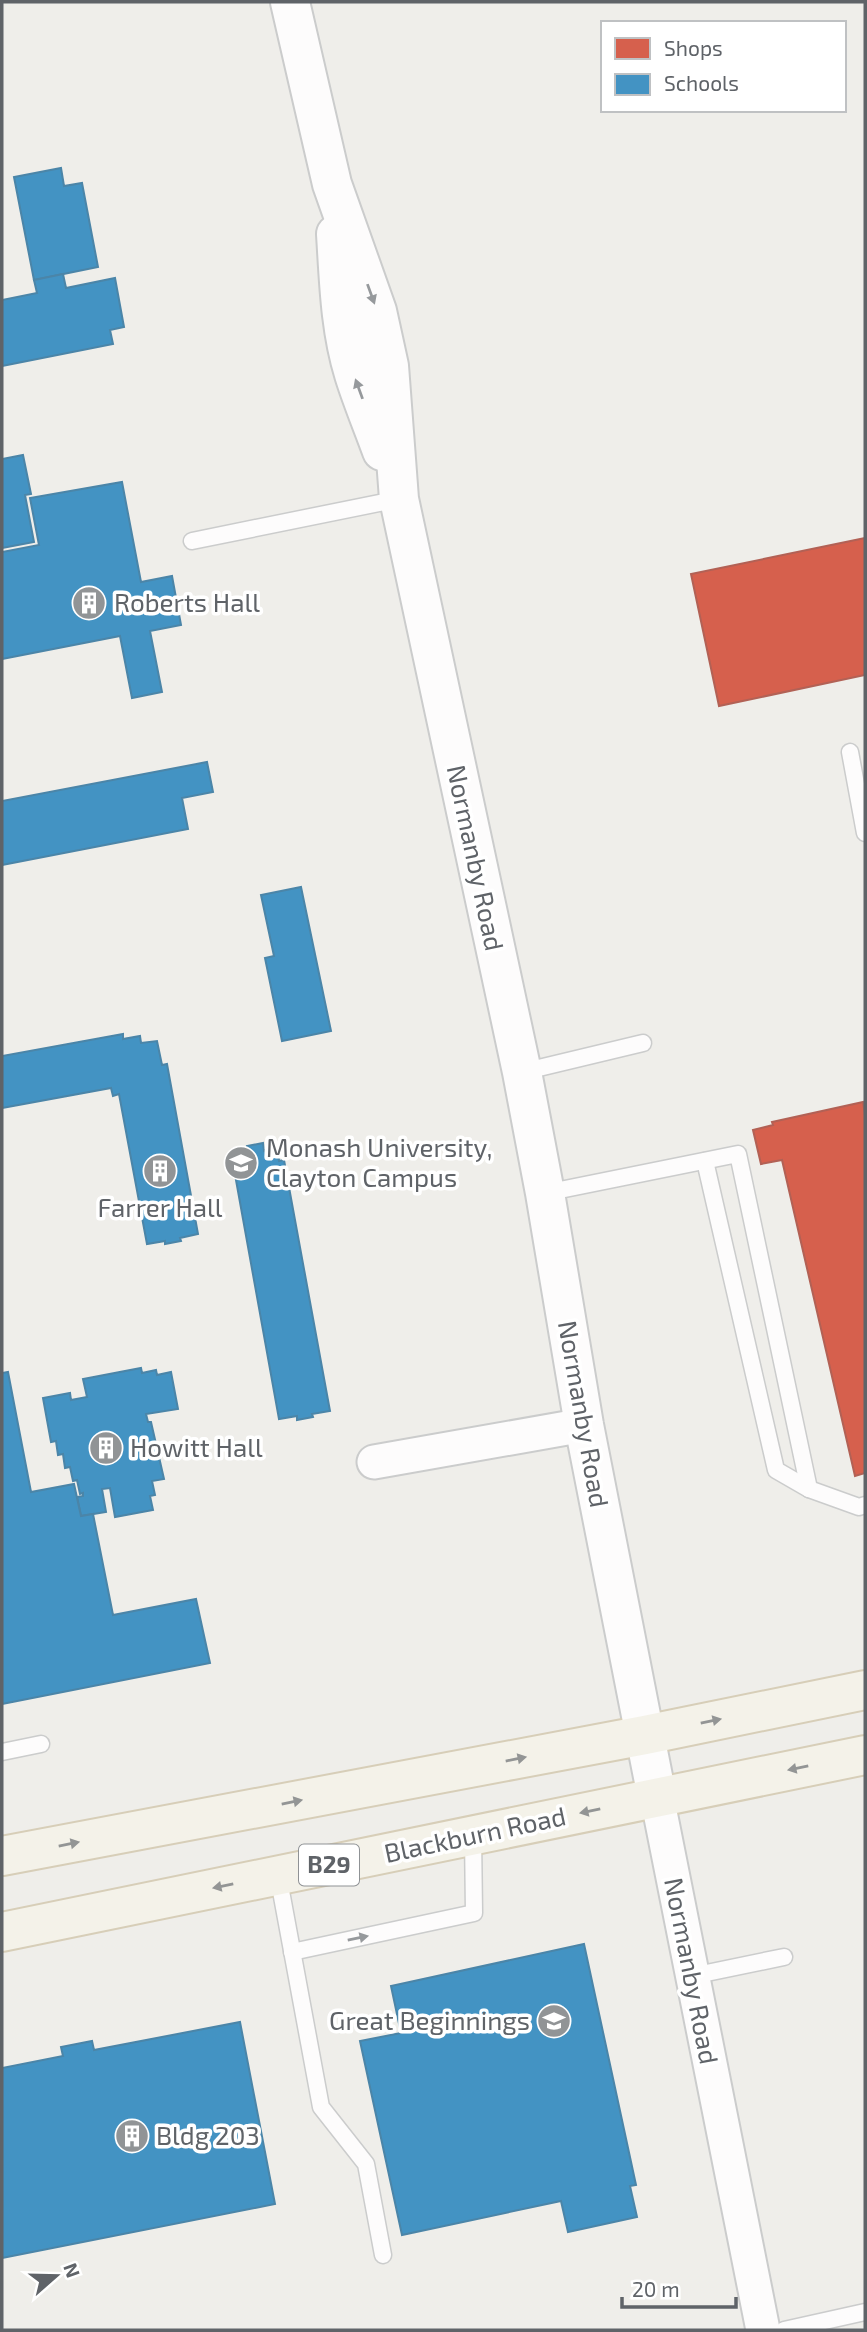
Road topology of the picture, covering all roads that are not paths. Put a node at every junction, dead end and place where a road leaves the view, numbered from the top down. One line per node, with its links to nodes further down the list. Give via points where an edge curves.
1 (290, 2): 2 (street, Normanby Road, via 332,184 348,347)
2 (400, 499): 3 (lane); 7 (street, Normanby Road)
3 (192, 541)
4 (850, 752): 5 (lane)
5 (865, 832)
6 (643, 1042): 7 (lane)
7 (522, 1072): 9 (street, Normanby Road)
8 (705, 1161): 9 (lane); 12 (lane, via 776,1470); 12 (lane, via 738,1154)
9 (545, 1193): 10 (street, Normanby Road)
10 (584, 1425): 11 (street); 15 (street, Normanby Road)
11 (374, 1462)
12 (809, 1489): 13 (lane)
13 (863, 1508)
14 (865, 1690): 15 (main road, one-way to 14)
15 (645, 1735): 19 (street, Normanby Road); 21 (main road, one-way to 15)
16 (41, 1744): 17 (lane)
17 (2, 1752)
18 (865, 1755): 19 (main road, Blackburn Road / B29, one-way to 19)
19 (657, 1797): 20 (main road, Blackburn Road / B29, one-way to 20); 26 (street, Normanby Road)
20 (473, 1835): 22 (main road, Blackburn Road / B29); 24 (lane, one-way to 20, via 474,1913)
21 (2, 1856)
22 (278, 1875): 23 (main road, Blackburn Road / B29, one-way to 23); 24 (lane)
23 (2, 1932)
24 (292, 1952): 27 (lane, via 321,2107 366,2164)
25 (783, 1957): 26 (lane)
26 (692, 1976): 29 (street, Normanby Road)
27 (383, 2255)
28 (865, 2312): 30 (lane)
29 (763, 2330)
30 (784, 2330)

